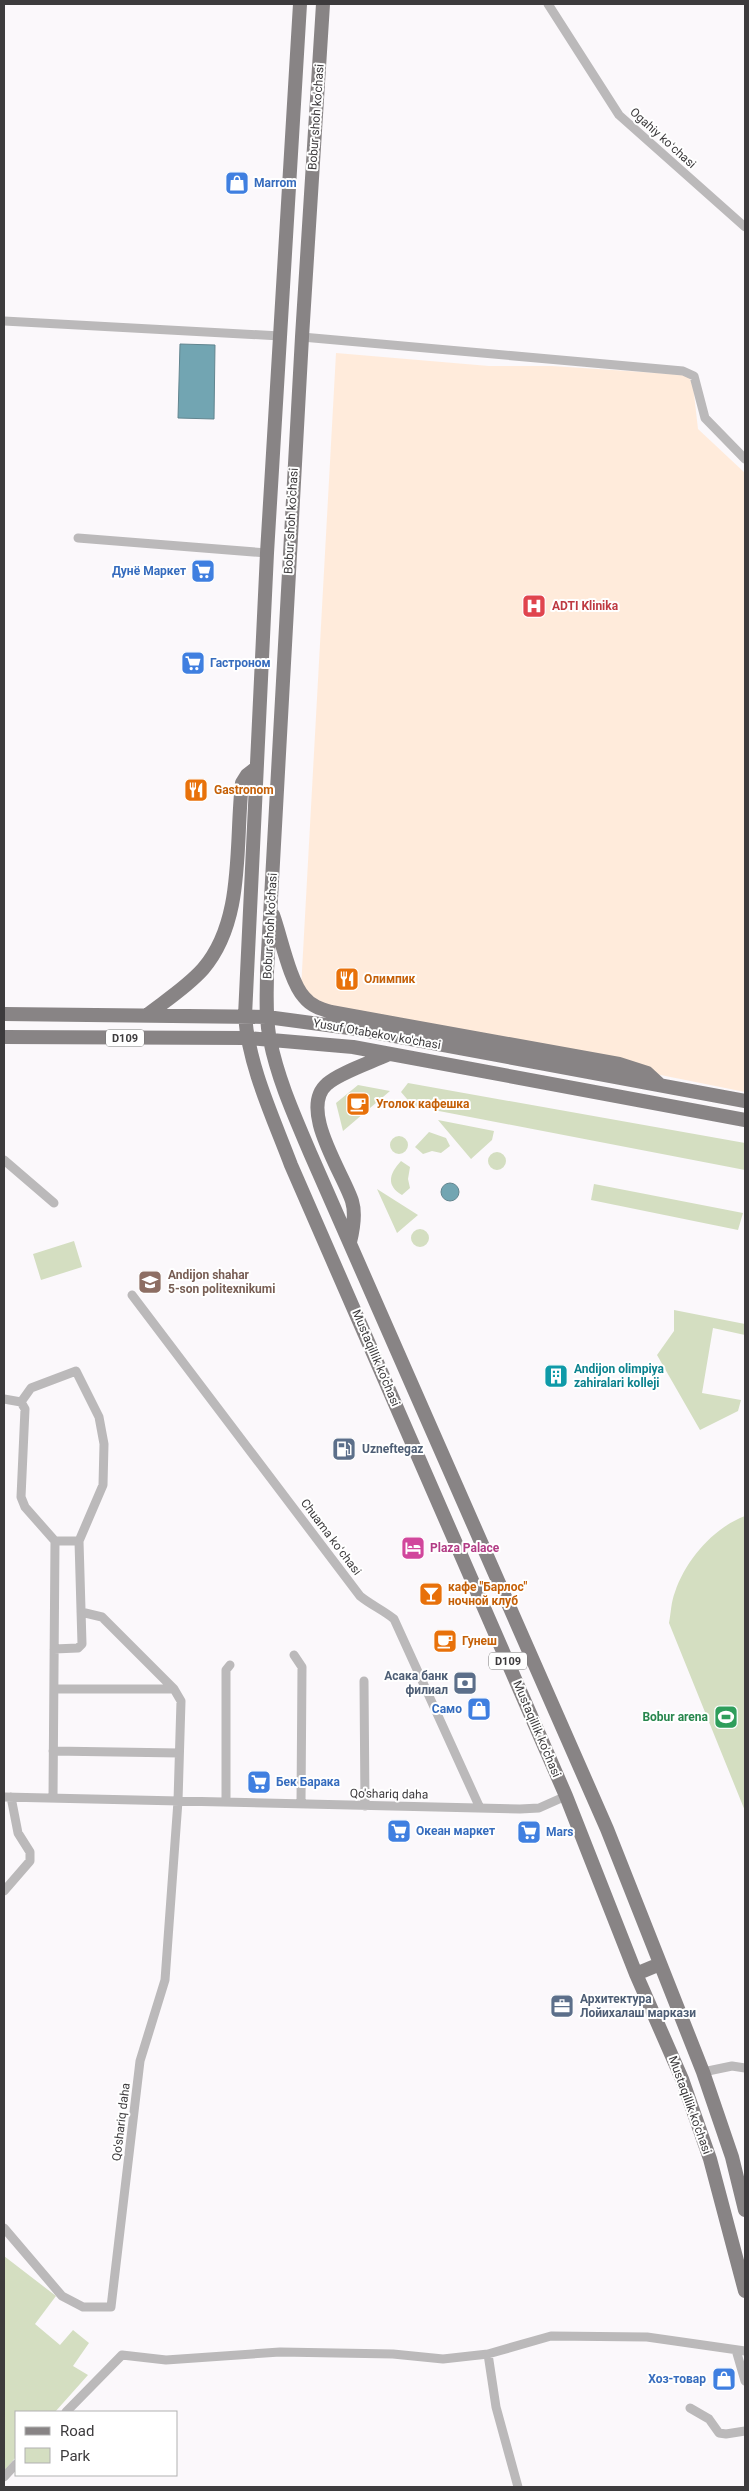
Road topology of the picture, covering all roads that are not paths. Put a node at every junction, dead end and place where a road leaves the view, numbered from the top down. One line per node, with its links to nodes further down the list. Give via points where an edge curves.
1 (300, 4): 4 (main road, Bobur shoh ko'chasi)
2 (323, 4): 5 (main road, Bobur shoh ko'chasi)
3 (548, 4): 8 (street, Ogahiy koʻchasi, via 619,115)
4 (298, 38): 5 (main road); 6 (main road, Bobur shoh ko'chasi)
5 (321, 40): 7 (main road, Bobur shoh ko'chasi)
6 (292, 156): 7 (main road); 10 (main road, Bobur shoh ko'chasi)
7 (314, 158): 11 (main road, Bobur shoh ko'chasi)
8 (745, 227)
9 (4, 321): 10 (street)
10 (280, 336): 14 (main road, Bobur shoh ko'chasi)
11 (302, 337): 12 (street, via 683,371 694,376 705,418); 16 (main road, Bobur shoh ko'chasi)
12 (745, 459)
13 (78, 538): 14 (street)
14 (267, 552): 15 (main road, Bobur shoh ko'chasi)
15 (256, 768): 18 (main road, via 242,783 230,919 202,970); 19 (main road, Bobur shoh ko'chasi)
16 (271, 908): 20 (main road, Bobur shoh ko'chasi); 25 (main road, via 297,988 304,999 317,1008 619,1064 647,1073)
17 (4, 1014): 18 (main road, Yusuf Otabekov ko'chasi / D109)
18 (147, 1015): 19 (main road, Yusuf Otabekov ko'chasi / D109)
19 (245, 1016): 20 (main road, Yusuf Otabekov ko'chasi / D109); 22 (main road, Bobur shoh ko'chasi)
20 (267, 1017): 23 (main road, Bobur shoh ko'chasi / D109); 25 (main road, Yusuf Otabekov ko'chasi, via 357,1030)
21 (4, 1037): 22 (main road, Yusuf Otabekov ko'chasi / D109)
22 (247, 1038): 23 (main road, Yusuf Otabekov ko'chasi); 45 (main road, Mustaqillik ko'chasi / D109, via 292,1165)
23 (270, 1039): 24 (main road, Yusuf Otabekov ko'chasi); 30 (main road, Mustaqillik ko'chasi / D109, via 281,1082)
24 (389, 1054): 27 (main road, Yusuf Otabekov ko'chasi); 30 (main road, via 328,1082 318,1096 316,1111 321,1128 352,1202)
25 (660, 1085): 26 (main road, Yusuf Otabekov ko'chasi)
26 (745, 1101)
27 (745, 1120)
28 (4, 1160): 29 (street)
29 (54, 1203)
30 (350, 1242): 54 (main road, Mustaqillik ko'chasi / D109, via 607,1830)
31 (132, 1295): 52 (street, Chuama koʻchasi, via 360,1596 394,1619)
32 (4, 1399): 33 (street)
33 (21, 1402): 34 (street, via 25,1409 21,1497 25,1507); 35 (street, via 31,1388 76,1371 99,1417 104,1444 103,1485)
34 (55, 1541): 35 (street); 37 (street)
35 (79, 1541): 36 (street)
36 (81, 1612): 37 (street, via 82,1644 78,1648); 42 (street, via 102,1617)
37 (54, 1649): 41 (street)
38 (294, 1655): 50 (street, via 302,1668)
39 (230, 1665): 49 (street, via 226,1670)
40 (364, 1681): 51 (street)
41 (54, 1689): 42 (street); 43 (street)
42 (174, 1689): 44 (street, via 181,1701)
43 (53, 1751): 44 (street); 47 (street)
44 (179, 1753): 48 (street)
45 (566, 1796): 52 (street, Qo'shariq daha, via 539,1808); 55 (main road, Mustaqillik ko'chasi / D109)
46 (8, 1797): 47 (street, Qo'shariq daha); 53 (street, via 18,1833 30,1852 30,1861)
47 (53, 1798): 48 (street, Qo'shariq daha)
48 (178, 1801): 49 (street, Qo'shariq daha); 60 (street, Qo'shariq daha, via 165,1980 140,2061 111,2307 83,2307 62,2296)
49 (226, 1802): 50 (street, Qo'shariq daha)
50 (301, 1804): 51 (street, Qo'shariq daha)
51 (365, 1806): 52 (street, Qo'shariq daha)
52 (480, 1808)
53 (4, 1891)
54 (660, 1964): 55 (main road); 57 (main road, Mustaqillik ko'chasi / D109)
55 (636, 1974): 58 (main road, Mustaqillik ko'chasi / D109)
56 (745, 2068): 57 (street, via 732,2066)
57 (703, 2072): 58 (main road); 59 (main road, Mustaqillik ko'chasi / D109, via 732,2157)
58 (682, 2079): 61 (main road, Mustaqillik ko'chasi / D109, via 710,2159)
59 (745, 2210)
60 (4, 2228)
61 (745, 2291)
62 (741, 2350): 63 (street, via 646,2338 551,2336); 64 (street)
63 (488, 2354): 66 (street, via 427,2359 393,2354 280,2352 166,2360 122,2355); 70 (street, via 496,2407)
64 (745, 2381)
65 (690, 2408): 67 (street, via 709,2420 718,2433)
66 (67, 2411)
67 (745, 2431)
68 (15, 2465): 69 (street)
69 (4, 2477)
70 (518, 2487)

